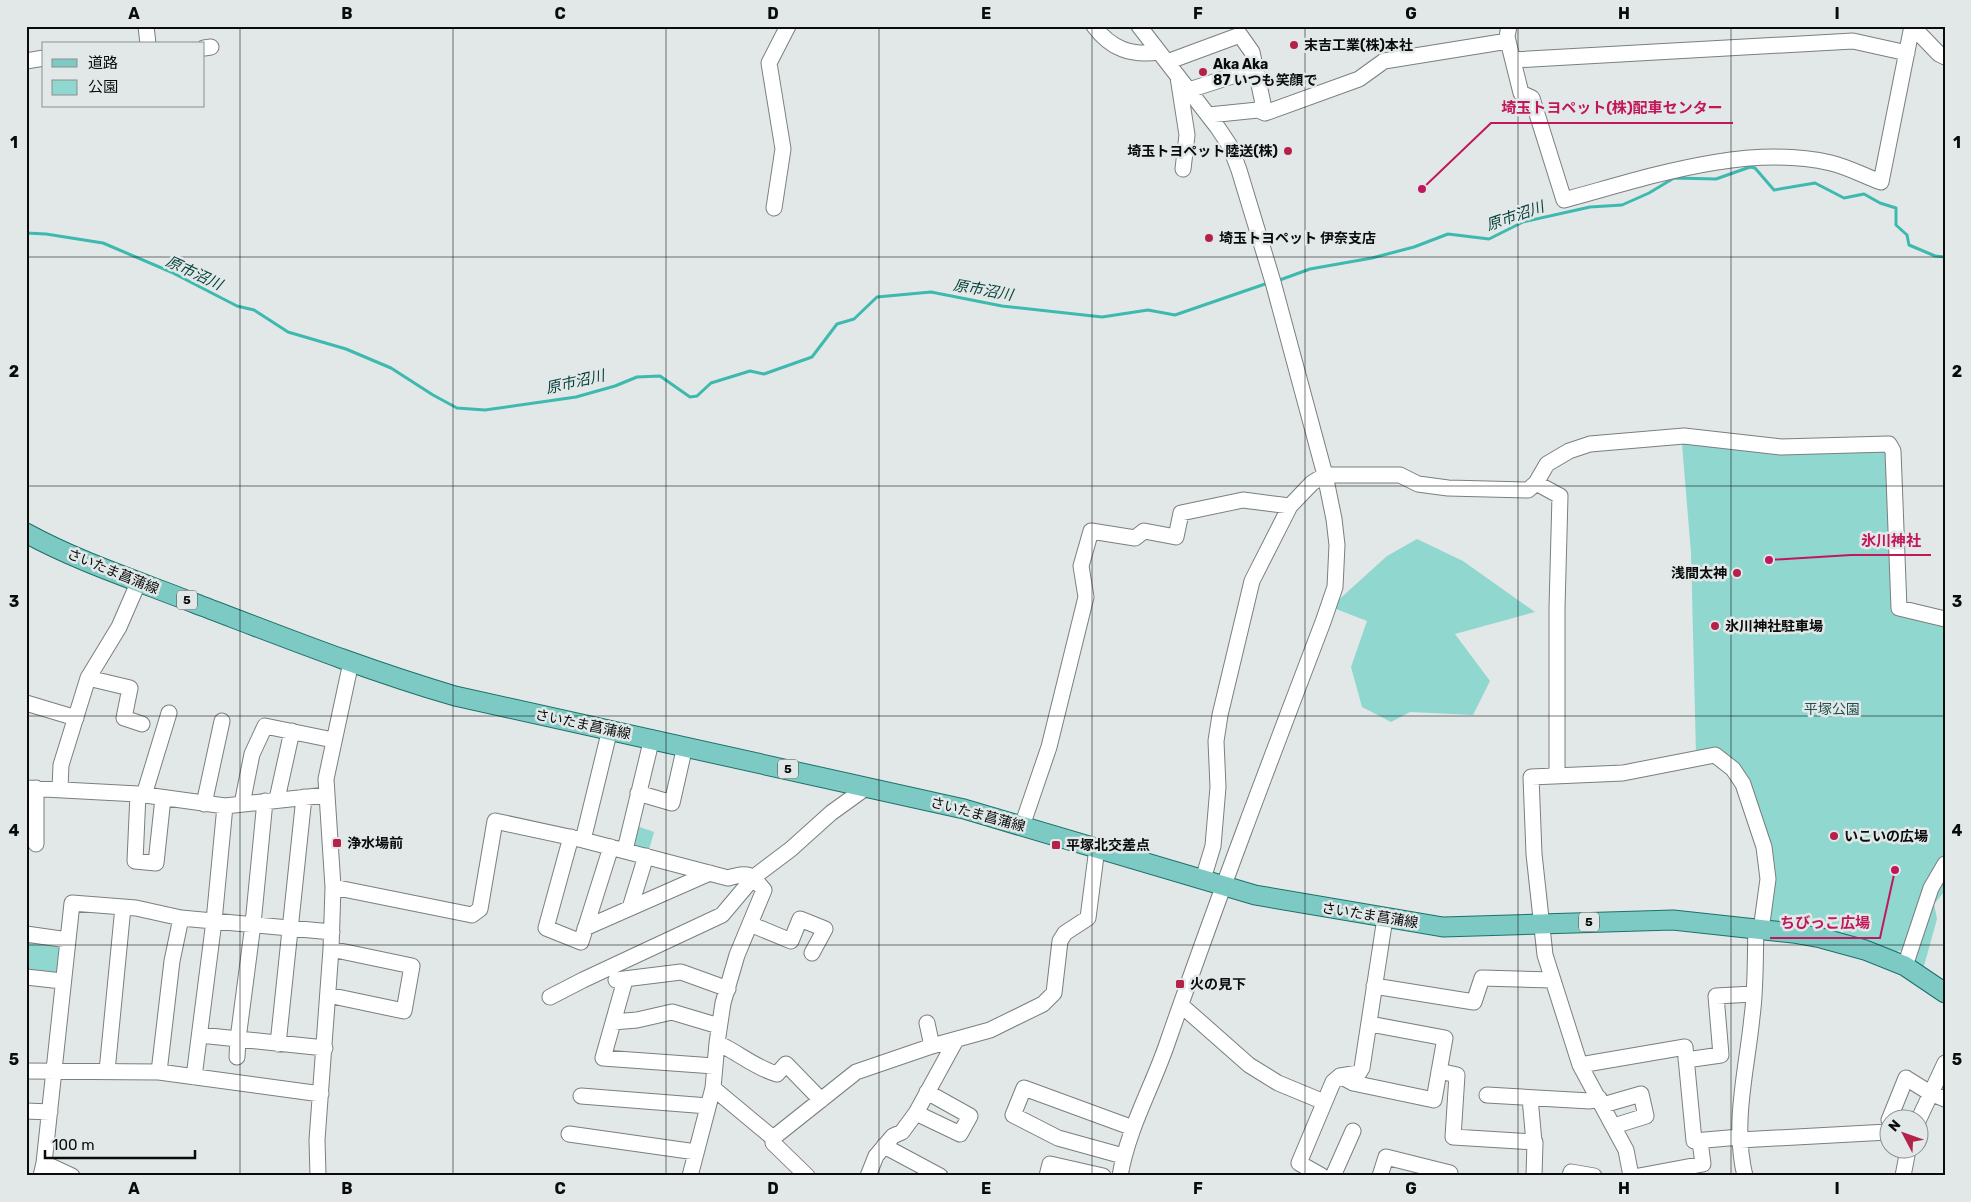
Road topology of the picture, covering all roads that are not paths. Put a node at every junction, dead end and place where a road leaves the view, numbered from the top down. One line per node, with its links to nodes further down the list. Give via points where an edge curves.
1 (146, 26): 7 (street)
2 (788, 26): 20 (street, via 769,64 783,149)
3 (1094, 26): 9 (street, via 1107,42 1125,51)
4 (1139, 26): 9 (street)
5 (1912, 26): 8 (street); 10 (street)
6 (1509, 34): 13 (street); 17 (street, via 1384,61 1359,79)
7 (148, 42)
8 (1907, 53): 13 (street, via 1853,41); 13 (street, via 1881,182 1830,163 1783,158 1708,162 1564,200 1532,98 1521,93)
9 (1163, 57): 14 (street, via 1240,35 1252,52); 15 (street)
10 (1945, 57)
11 (42, 58): 12 (street)
12 (26, 60)
13 (1513, 60)
14 (1254, 69): 16 (street); 17 (street)
15 (1178, 76): 16 (street); 19 (street, via 1187,135)
16 (1189, 90): 18 (street)
17 (1265, 113): 18 (street, via 1258,110)
18 (1209, 115): 21 (street, via 1230,146 1272,279)
19 (1183, 169)
20 (774, 208)
21 (1324, 475): 22 (street, via 1400,475 1418,484 1448,488 1528,490); 23 (street); 62 (street, via 1337,545 1335,587)
22 (1536, 483): 26 (street, via 1547,464 1569,451 1590,444 1684,436 1781,447 1889,444 1893,451 1899,608); 39 (street, via 1560,496)
23 (1290, 506): 52 (street, via 1243,500 1182,513 1176,537 1144,531 1135,538 1091,531 1081,566 1086,597 1049,747); 61 (street, via 1252,581 1220,715 1216,741 1218,787 1213,846)
24 (26, 533): 25 (main road, さいたま菖蒲線 / 5, via 73,556)
25 (139, 581): 27 (main road, さいたま菖蒲線 / 5); 28 (street, via 119,627)
26 (1945, 619)
27 (350, 662): 34 (main road, さいたま菖蒲線 / 5, via 455,696); 37 (street)
28 (88, 678): 31 (street); 33 (street, via 130,688 124,718)
29 (26, 703): 31 (street)
30 (169, 713): 44 (street)
31 (76, 718): 42 (street, via 61,765)
32 (222, 721): 49 (street)
33 (142, 724)
34 (610, 729): 36 (main road, さいたま菖蒲線 / 5); 53 (street)
35 (292, 731): 37 (street); 48 (street); 50 (street, via 264,726 252,754)
36 (652, 738): 38 (main road, さいたま菖蒲線 / 5); 43 (street)
37 (333, 740): 45 (street, via 326,779)
38 (686, 746): 40 (main road, さいたま菖蒲線 / 5); 43 (street, via 672,803)
39 (1557, 775): 71 (street, via 1531,777 1534,854); 74 (street, via 1623,773 1716,755 1733,769 1743,784 1764,846 1768,879)
40 (867, 787): 52 (main road, さいたま菖蒲線 / 5); 60 (street)
41 (31, 788): 42 (street); 54 (street)
42 (60, 788): 44 (street)
43 (638, 793): 56 (street)
44 (141, 794): 46 (street); 46 (street, via 135,861 156,863)
45 (327, 795): 47 (street); 63 (street)
46 (163, 798): 49 (street)
47 (304, 798): 48 (street); 72 (street)
48 (271, 800): 50 (street); 69 (street)
49 (204, 804): 51 (street)
50 (242, 804): 51 (street)
51 (225, 806): 68 (street)
52 (1022, 826): 55 (main road, さいたま菖蒲線 / 5)
53 (577, 838): 56 (street); 63 (street, via 495,821 480,910 472,915); 73 (street, via 546,928 581,942)
54 (36, 844)
55 (1097, 848): 61 (main road, さいたま菖蒲線 / 5); 99 (street, via 1088,918 1060,940 1054,993 1043,1004 999,1026)
56 (618, 849): 57 (street); 73 (street)
57 (646, 856): 59 (street); 65 (street)
58 (1945, 864): 81 (street, via 1931,888)
59 (710, 873): 60 (street, via 728,878 745,873); 65 (street)
60 (754, 877): 70 (street, via 764,890); 80 (street, via 722,915)
61 (1202, 879): 62 (main road, さいたま菖蒲線 / 5)
62 (1223, 886): 67 (main road, さいたま菖蒲線 / 5, via 1264,897); 92 (street)
63 (333, 887): 75 (street)
64 (124, 907): 66 (street); 77 (street, via 72,903); 111 (street)
65 (630, 908): 73 (street)
66 (181, 918): 68 (street); 113 (street, via 172,961)
67 (1385, 918): 71 (main road, さいたま菖蒲線 / 5, via 1443,927); 86 (street)
68 (214, 921): 69 (street); 97 (street)
69 (254, 924): 72 (street); 98 (street)
70 (750, 924): 79 (street, via 791,941 800,920 825,929); 87 (street)
71 (1542, 925): 74 (main road, さいたま菖蒲線 / 5, via 1673,920); 84 (street)
72 (290, 928): 75 (street); 101 (street)
73 (585, 928)
74 (1758, 929): 81 (main road, さいたま菖蒲線 / 5, via 1821,938 1865,950); 89 (street)
75 (332, 932): 78 (street)
76 (26, 934): 77 (street)
77 (68, 940): 85 (street)
78 (331, 949): 90 (street); 90 (street, via 412,966 404,1011)
79 (812, 953)
80 (620, 962): 83 (street, via 616,980); 91 (street)
81 (1905, 966): 88 (main road, さいたま菖蒲線 / 5)
82 (26, 977): 85 (street)
83 (625, 980): 87 (street, via 680,972); 93 (street)
84 (1552, 980): 86 (street, via 1482,978 1474,1002); 107 (street)
85 (62, 982): 110 (street)
86 (1374, 986): 95 (street)
87 (728, 989): 96 (street)
88 (1945, 993)
89 (1753, 994): 105 (street, via 1716,996 1721,1054); 139 (street)
90 (328, 995): 103 (street)
91 (550, 997)
92 (1181, 1005): 125 (street, via 1249,1065 1278,1083); 135 (street)
93 (613, 1022): 96 (street, via 672,1012); 108 (street, via 602,1058)
94 (927, 1022): 102 (street)
95 (1370, 1024): 112 (street, via 1445,1038); 114 (street, via 1362,1068 1359,1073)
96 (719, 1026): 100 (street)
97 (200, 1035): 98 (street); 115 (street)
98 (238, 1039): 101 (street); 104 (street)
99 (956, 1040): 102 (street); 117 (street)
100 (717, 1042): 108 (street); 124 (street, via 762,1070 777,1074 786,1064)
101 (278, 1044): 103 (street)
102 (932, 1046): 124 (street, via 856,1072)
103 (325, 1048): 119 (street)
104 (237, 1057)
105 (1686, 1060): 107 (street, via 1684,1047); 140 (street, via 1694,1141)
106 (1945, 1063): 118 (street)
107 (1580, 1065): 126 (street)
108 (714, 1066): 116 (street)
109 (26, 1071): 110 (street)
110 (55, 1071): 111 (street); 131 (street)
111 (108, 1071): 113 (street)
112 (1439, 1071): 114 (street, via 1434,1100 1353,1083); 141 (street, via 1457,1075 1452,1137)
113 (159, 1072): 115 (street)
114 (1340, 1076): 125 (street)
115 (194, 1077): 119 (street)
116 (713, 1088): 127 (street); 138 (street)
117 (927, 1092): 132 (street); 132 (street, via 970,1116 960,1134)
118 (1930, 1093): 123 (street); 128 (street, via 1906,1078); 129 (street)
119 (321, 1094): 148 (street)
120 (580, 1096): 127 (street)
121 (1487, 1096): 122 (street)
122 (1530, 1098): 126 (street); 141 (street)
123 (1945, 1099)
124 (821, 1100): 138 (street)
125 (1324, 1102): 156 (street, via 1299,1163)
126 (1600, 1102): 133 (street); 133 (street, via 1641,1094 1646,1116)
127 (708, 1106): 143 (street)
128 (1894, 1110)
129 (1923, 1110)
130 (26, 1111): 131 (street)
131 (50, 1112): 146 (street)
132 (916, 1113): 142 (street, via 902,1132)
133 (1614, 1126): 163 (street, via 1626,1150)
134 (1878, 1127): 139 (street)
135 (1133, 1128): 144 (street); 144 (street, via 1024,1088 1013,1116 1058,1138)
136 (1353, 1131): 157 (street)
137 (569, 1134): 143 (street)
138 (773, 1138): 150 (street, via 773,1143 784,1155)
139 (1740, 1138): 140 (street); 165 (street)
140 (1700, 1140): 164 (street, via 1703,1164)
141 (1534, 1142): 160 (street)
142 (884, 1146): 151 (street); 152 (street)
143 (696, 1152): 149 (street)
144 (1123, 1156): 155 (street)
145 (1906, 1160): 166 (street)
146 (42, 1169): 147 (street)
147 (72, 1176)
148 (318, 1176)
149 (690, 1176)
150 (808, 1176)
151 (868, 1176)
152 (940, 1176)
153 (1047, 1176): 154 (street, via 1050,1164)
154 (1103, 1176)
155 (1120, 1176)
156 (1322, 1176)
157 (1333, 1176)
158 (1380, 1176): 159 (street, via 1386,1157 1450,1173)
159 (1449, 1176)
160 (1534, 1176)
161 (1570, 1176): 162 (street, via 1571,1172)
162 (1594, 1176)
163 (1631, 1176)
164 (1638, 1176)
165 (1745, 1176)
166 (1903, 1176)

